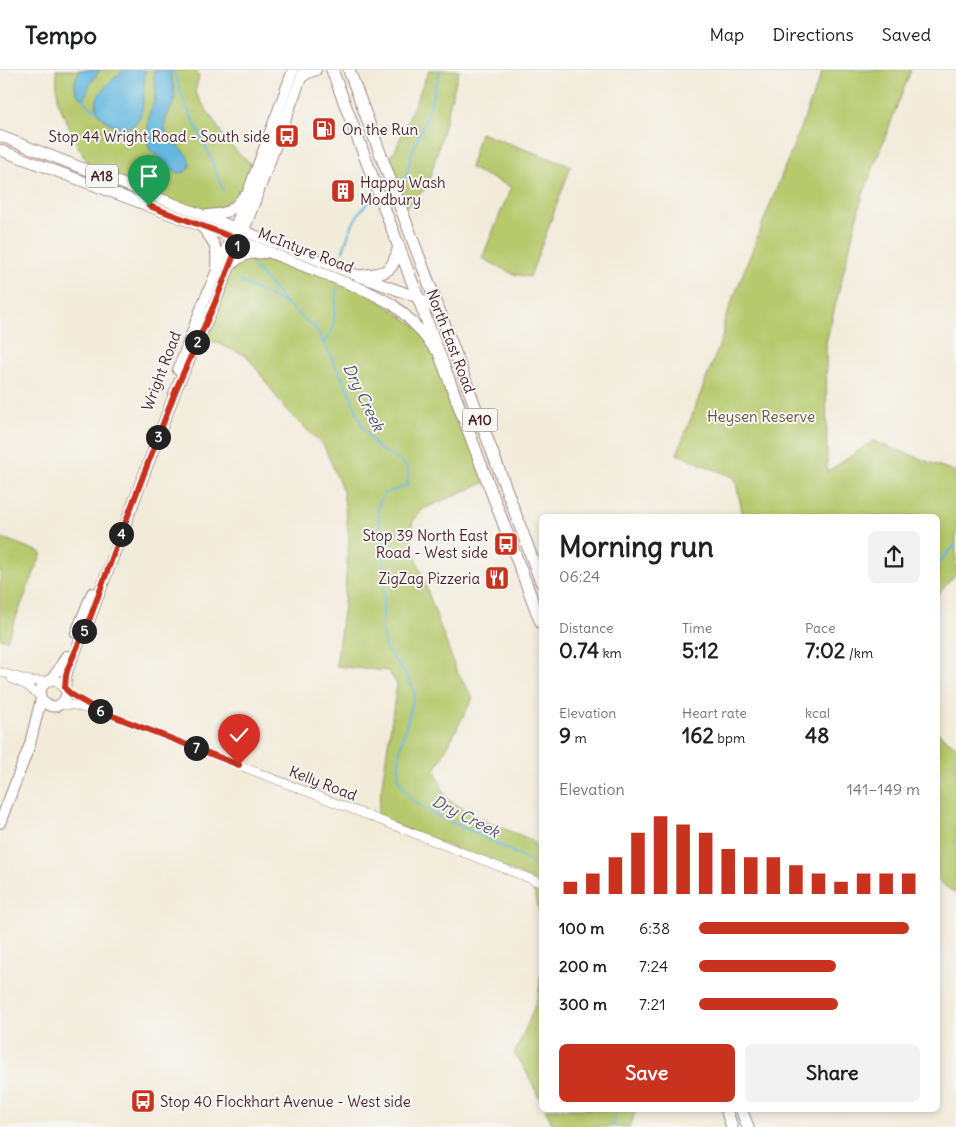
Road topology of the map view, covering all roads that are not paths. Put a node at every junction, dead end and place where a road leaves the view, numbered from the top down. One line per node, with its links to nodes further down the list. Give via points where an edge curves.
1 (293, 70): 9 (main road, Wright Road)
2 (316, 70): 5 (main road)
3 (323, 70): 6 (main road)
4 (349, 70): 19 (highway, North East Road / A10)
5 (303, 73): 12 (main road, Wright Road)
6 (333, 74): 13 (highway, North East Road / A10)
7 (0, 136): 10 (main road, McIntyre Road / A18)
8 (0, 150): 11 (main road, McIntyre Road / A18)
9 (249, 188): 10 (main road, via 229,211); 12 (main road, Wright Road)
10 (203, 215): 12 (main road, McIntyre Road / A18)
11 (201, 226): 12 (main road, McIntyre Road / A18); 16 (main road, via 215,245)
12 (237, 234): 14 (main road, McIntyre Road / A18); 15 (main road, Wright Road); 16 (main road, Wright Road); 17 (main road, McIntyre Road / A18)
13 (399, 246): 17 (highway, via 390,269); 18 (highway, North East Road / A10)
14 (271, 254): 15 (main road, via 247,254); 20 (main road, McIntyre Road / A18, via 368,291 392,304 413,322)
15 (229, 266): 29 (main road, Wright Road, via 177,387 68,668)
16 (215, 275): 28 (main road, Wright Road, via 76,633 62,665)
17 (359, 276): 18 (main road, McIntyre Road / A18)
18 (419, 298): 19 (main road, McIntyre Road / A18); 20 (highway, North East Road / A10)
19 (440, 315): 22 (highway, North East Road / A10)
20 (441, 356): 21 (highway, North East Road / A10)
21 (519, 566): 23 (highway); 25 (highway, North East Road / A10)
22 (539, 575)
23 (539, 577)
24 (539, 579): 25 (highway, via 533,584)
25 (532, 598): 26 (highway, North East Road / A10)
26 (539, 617)
27 (2, 672): 28 (street, via 32,681); 30 (street)
28 (49, 681): 29 (main road, via 60,682); 30 (main road, via 41,688)
29 (66, 690): 31 (main road, via 65,699); 32 (street, Kelly Road)
30 (41, 698): 31 (main road, via 46,704); 33 (main road)
31 (57, 705): 32 (street, Kelly Road); 33 (main road, via 44,718)
32 (95, 709): 35 (street, Kelly Road)
33 (30, 744): 34 (main road)
34 (0, 823)
35 (539, 882)
36 (727, 1112): 38 (highway)
37 (742, 1112): 39 (highway)
38 (732, 1127)
39 (748, 1127)

